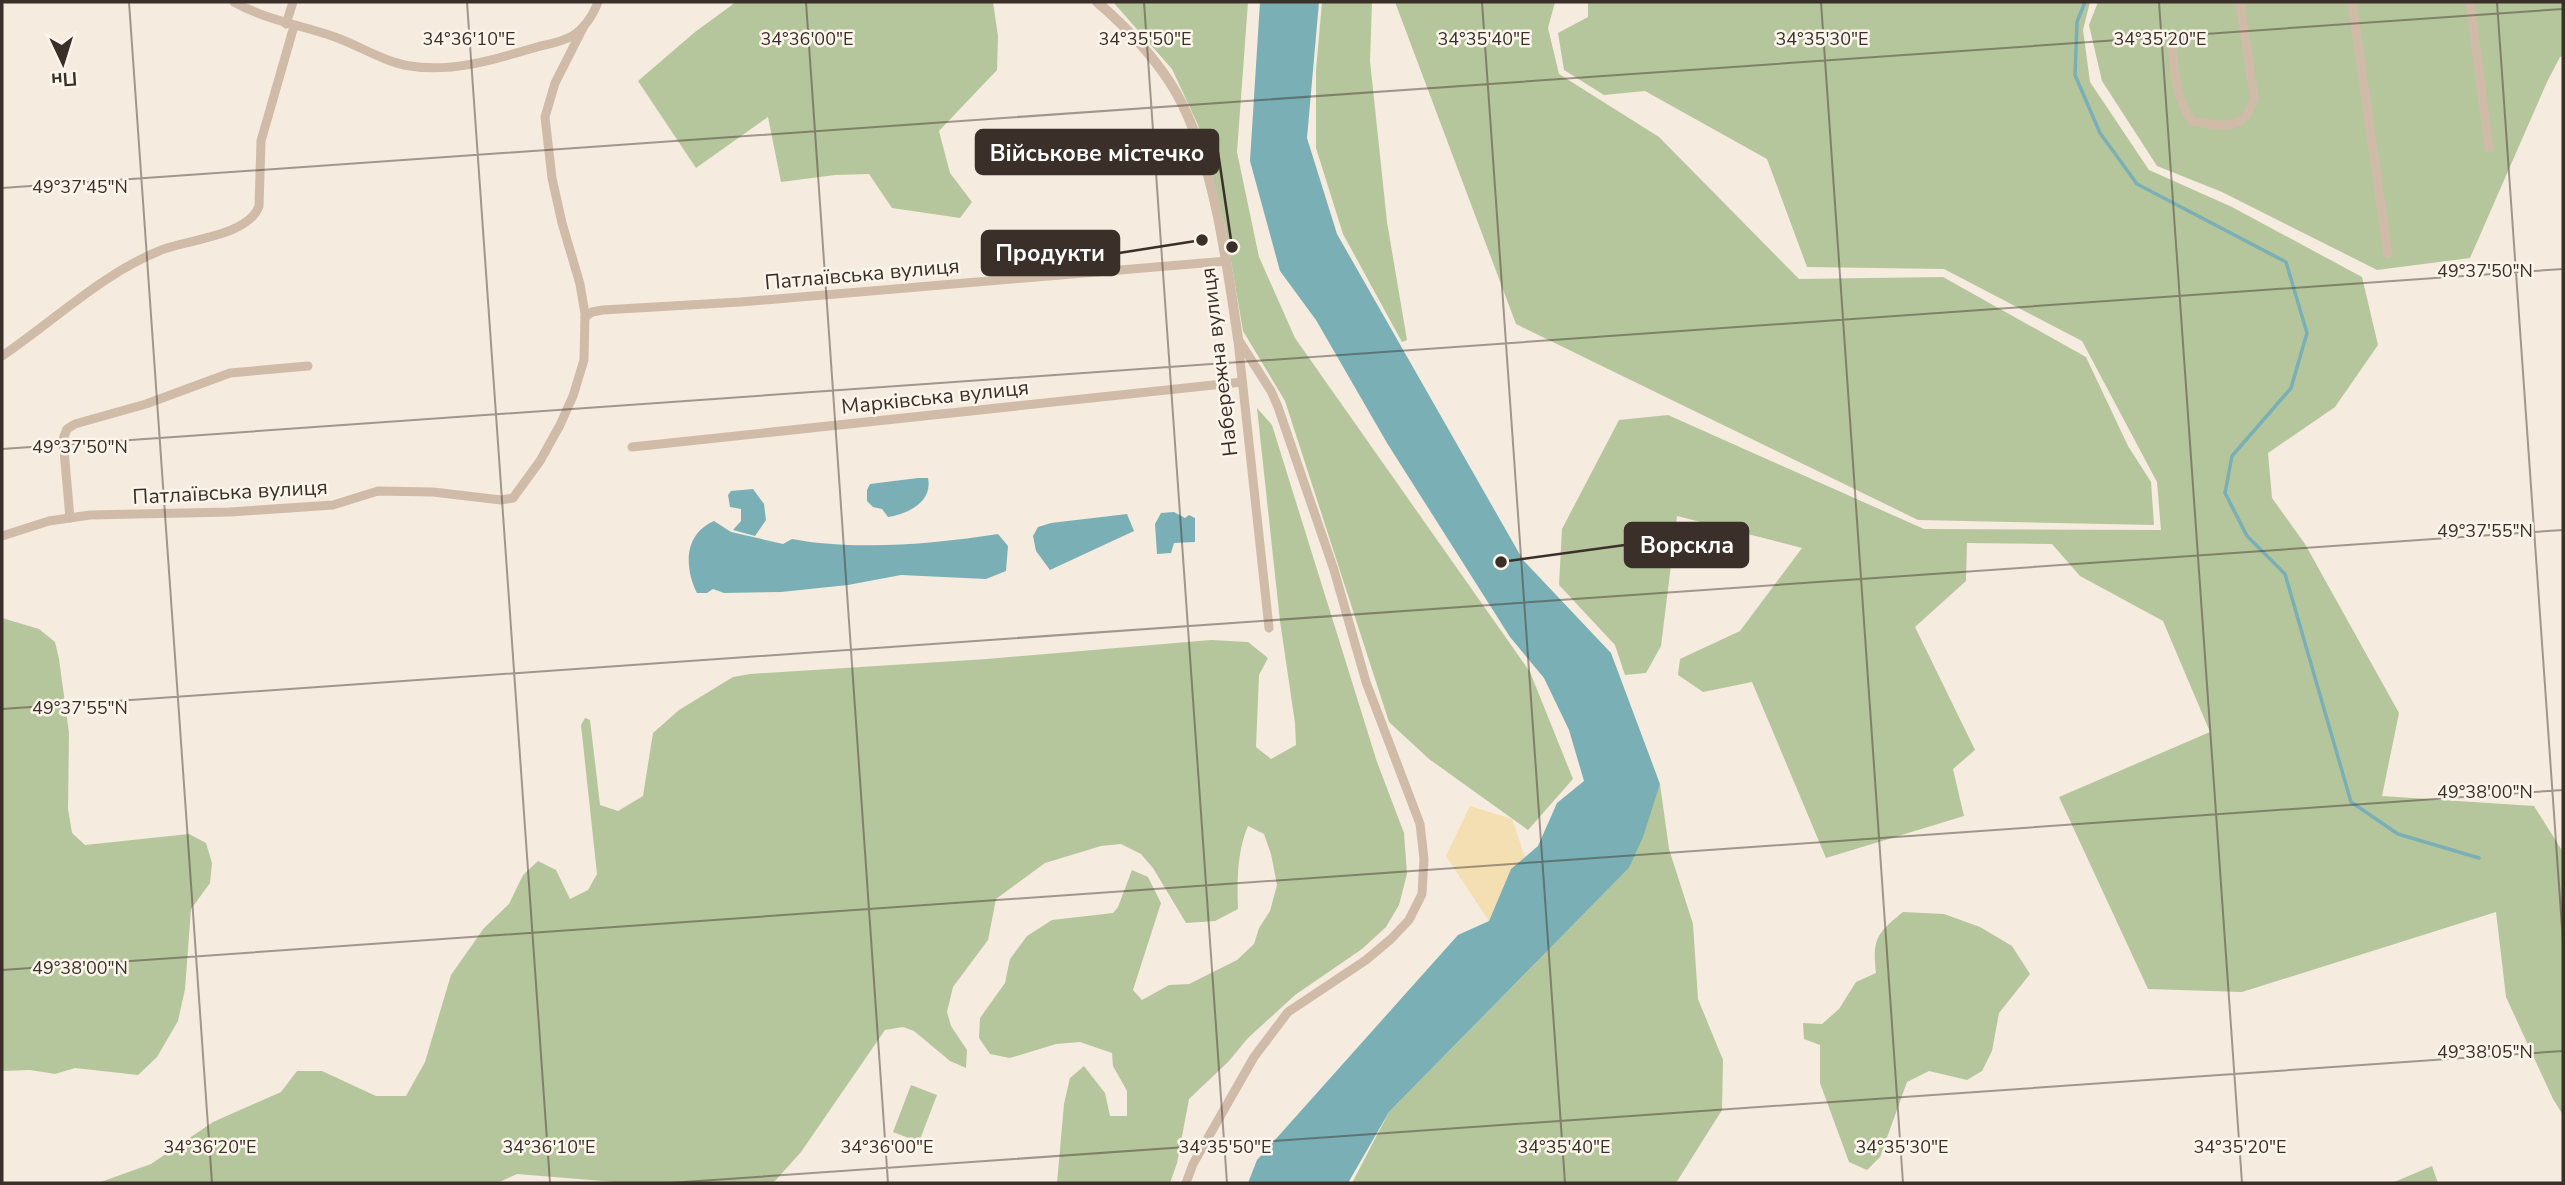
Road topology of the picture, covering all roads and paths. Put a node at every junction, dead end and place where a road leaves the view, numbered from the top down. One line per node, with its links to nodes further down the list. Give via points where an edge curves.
1 (234, 2): 8 (street)
2 (293, 2): 8 (street)
3 (598, 2): 9 (street, Патлаївська вулиця)
4 (1097, 2): 13 (street, Набережна вулиця, via 1145,51 1183,107 1202,160)
5 (2241, 2): 10 (street, via 2254,97 2250,113 2236,123 2219,126 2192,121 2178,93)
6 (2352, 2): 12 (street)
7 (2470, 2): 11 (street)
8 (290, 25): 9 (street, via 335,37 407,66 430,68 501,59 561,41); 16 (street, via 261,141 256,215 246,224 120,269)
9 (584, 26): 14 (street, Патлаївська вулиця, via 555,83 545,117 552,178)
10 (2172, 48)
11 (2489, 148)
12 (2388, 254)
13 (1227, 261): 14 (street, Патлаївська вулиця, via 603,310); 15 (street, Набережна вулиця)
14 (585, 317): 20 (street, Патлаївська вулиця, via 584,360 573,396 540,461 513,498 379,491 334,505)
15 (1238, 339): 18 (street, Набережна вулиця); 23 (street, via 1278,407 1334,570 1366,682 1420,824 1422,894 1409,920 1391,939 1288,1012 1254,1057 1192,1164)
16 (2, 356)
17 (308, 366): 20 (street, via 230,373 67,429 63,439)
18 (1242, 382): 19 (street, Марківська вулиця); 22 (street, Набережна вулиця)
19 (632, 447)
20 (70, 518): 21 (street, Патлаївська вулиця)
21 (2, 536)
22 (1269, 628)
23 (1186, 1183)

